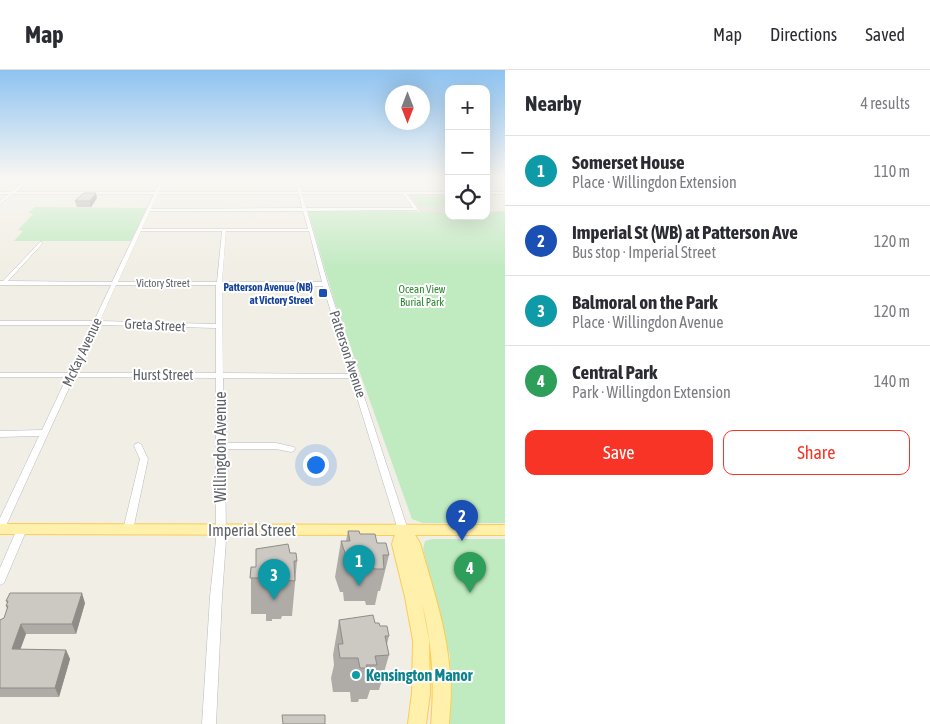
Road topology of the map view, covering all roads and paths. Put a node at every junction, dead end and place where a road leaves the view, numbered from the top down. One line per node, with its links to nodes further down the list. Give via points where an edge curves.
1 (415, 208): 3 (street)
2 (148, 210): 3 (street); 4 (street, McKay Avenue)
3 (305, 210): 6 (street, Patterson Avenue)
4 (139, 230): 5 (street); 9 (street, McKay Avenue)
5 (224, 230): 6 (street); 10 (street, Willingdon Avenue)
6 (311, 230): 11 (street, Patterson Avenue)
7 (40, 243): 8 (street)
8 (2, 283): 9 (street, Victory Street)
9 (114, 283): 10 (street, Victory Street); 13 (street, McKay Avenue)
10 (219, 283): 11 (street, Victory Street); 14 (street, Willingdon Avenue)
11 (325, 284): 18 (street, Patterson Avenue)
12 (0, 323): 13 (street, Greta Street)
13 (95, 323): 14 (street, Greta Street); 16 (street, McKay Avenue)
14 (219, 326): 17 (street, Willingdon Avenue)
15 (0, 375): 16 (street, Hurst Street)
16 (70, 376): 17 (street, Hurst Street); 19 (street, McKay Avenue)
17 (220, 376): 18 (street, Hurst Street); 22 (street, Willingdon Avenue)
18 (356, 376): 28 (street, Patterson Avenue)
19 (44, 433): 20 (street); 24 (street, McKay Avenue)
20 (0, 434)
21 (138, 446): 26 (street, via 144,459)
22 (221, 446): 23 (street); 27 (street, Willingdon Avenue)
23 (291, 449)
24 (0, 529): 25 (main road, Imperial Street)
25 (22, 529): 26 (main road, Imperial Street); 30 (street)
26 (128, 530): 27 (main road, Imperial Street)
27 (221, 530): 28 (main road, Imperial Street); 31 (street, Willingdon Avenue)
28 (403, 530): 29 (main road, Imperial Street); 32 (main road, via 399,544 414,597 421,640 421,693); 33 (main road, via 413,543 440,643 443,678)
29 (505, 530)
30 (0, 580)
31 (209, 724)
32 (417, 724)
33 (440, 724)

